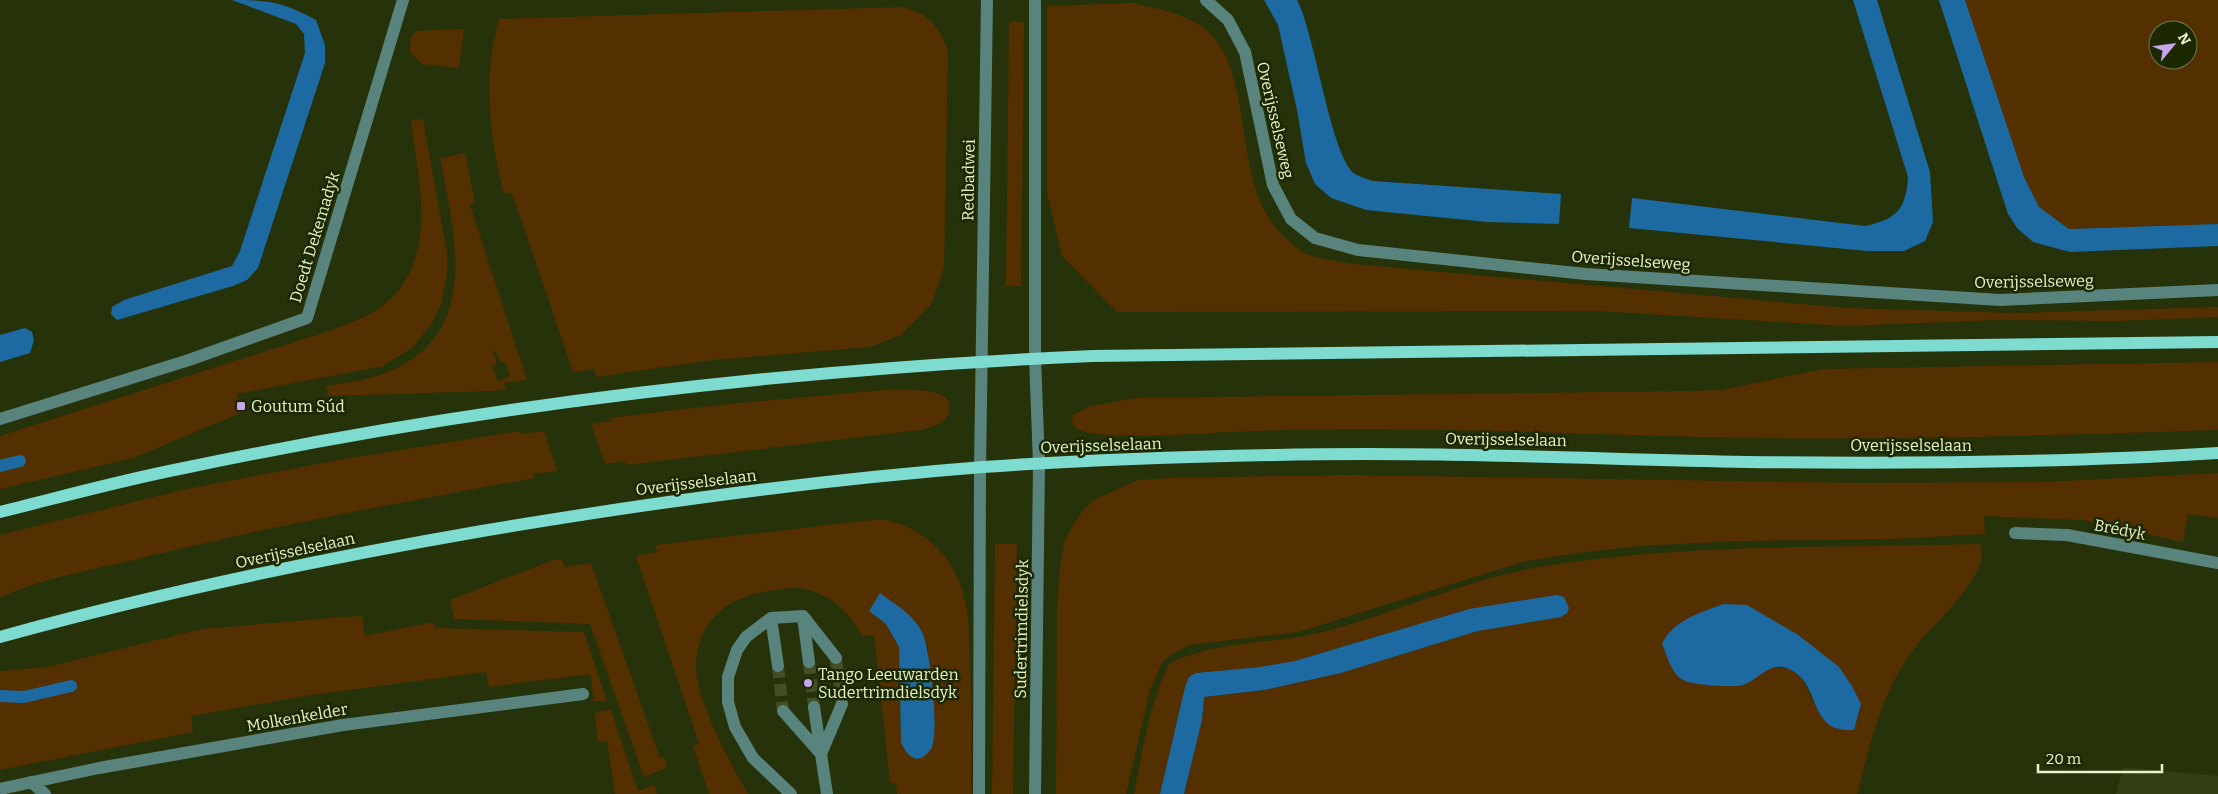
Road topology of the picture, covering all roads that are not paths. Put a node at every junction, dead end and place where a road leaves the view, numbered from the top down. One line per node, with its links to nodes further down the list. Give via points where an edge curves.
1 (402, 0): 9 (street, Doedt Dekemadyk, via 307,318 180,363)
2 (987, 0): 8 (street, Redbadwei)
3 (1035, 0): 7 (street)
4 (1206, 0): 5 (street, Overijsselseweg, via 1228,20 1244,52 1274,186 1291,219 1315,238 1358,250 1586,274 2000,300)
5 (2218, 290)
6 (2218, 342): 7 (main road)
7 (1034, 358): 8 (main road); 11 (street, Sudertrimdielsdyk)
8 (982, 361): 12 (street, Redbadwei); 13 (main road, via 800,375 513,410 182,468)
9 (0, 419)
10 (2218, 453): 11 (main road, Overijsselselaan, via 2102,460 1758,462 1513,454 1280,455)
11 (1038, 464): 12 (main road, Overijsselselaan); 33 (street, Sudertrimdielsdyk)
12 (980, 468): 18 (main road, Overijsselselaan, via 791,486 549,520 352,554); 32 (street)
13 (0, 512)
14 (2015, 533): 15 (street, Brédyk, via 2066,535)
15 (2218, 563)
16 (803, 616): 17 (street); 19 (street); 20 (street)
17 (771, 618): 21 (street); 30 (street, via 746,637 737,650 728,677 728,702 735,727 753,758)
18 (0, 637)
19 (836, 658)
20 (809, 662)
21 (778, 666)
22 (583, 694): 27 (street, Molkenkelder, via 343,726)
23 (842, 704): 26 (street)
24 (814, 707): 26 (street)
25 (783, 711): 26 (street)
26 (821, 754): 31 (street)
27 (32, 788): 28 (street, Molkenkelder); 29 (street)
28 (0, 789)
29 (45, 794)
30 (791, 794)
31 (827, 794)
32 (979, 794)
33 (1035, 794)

